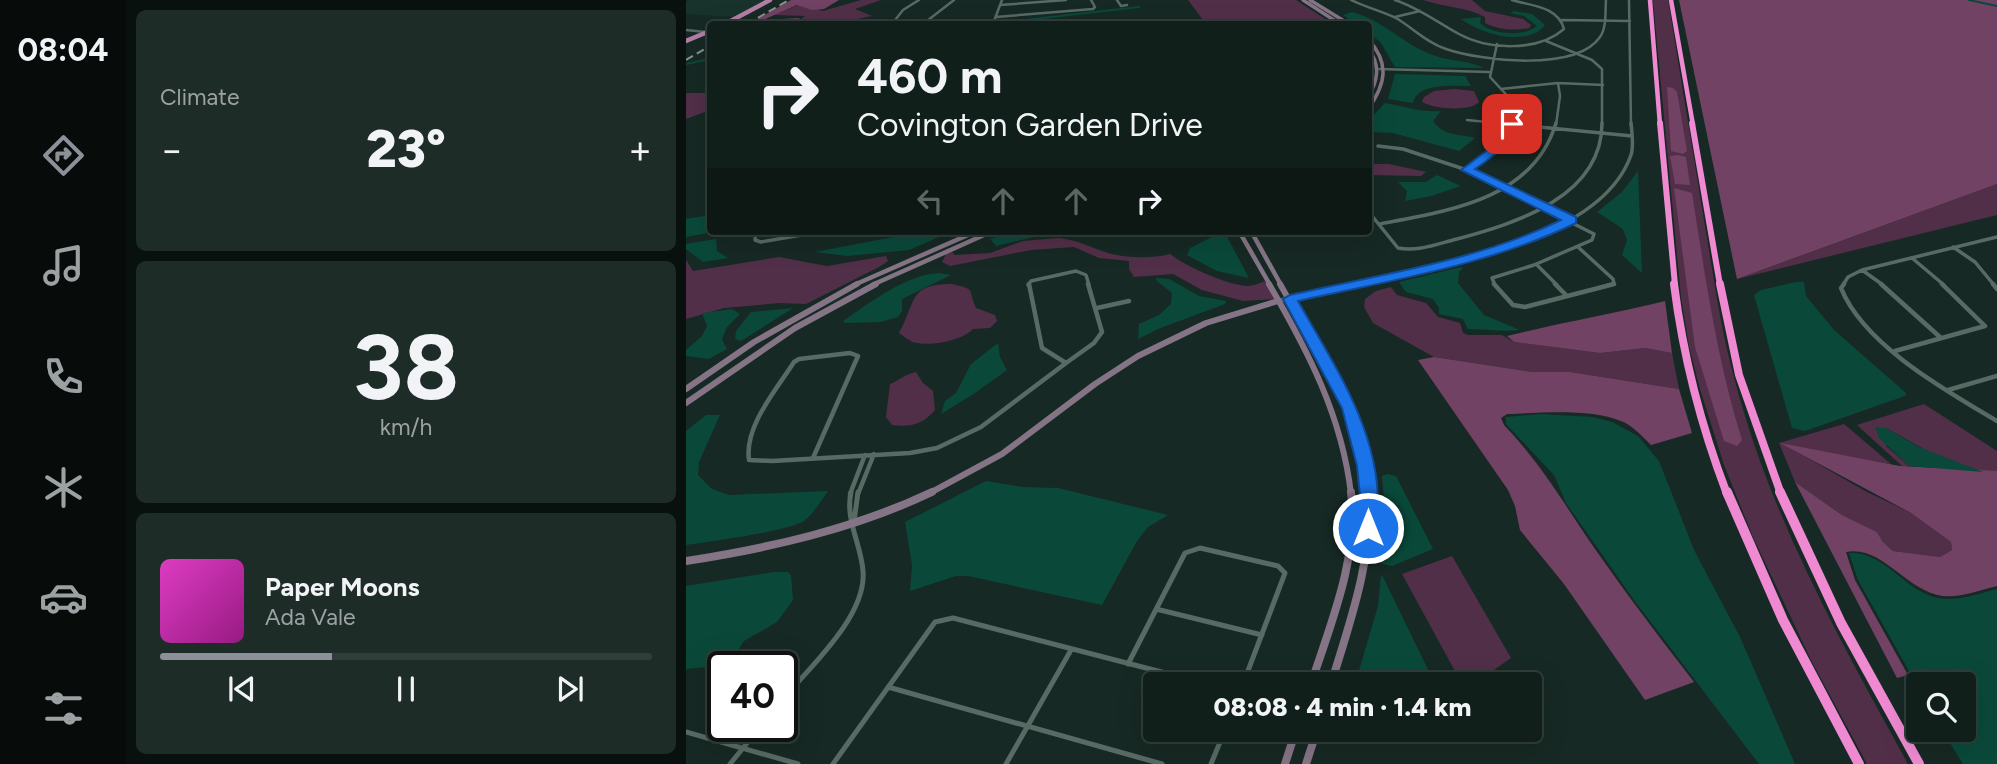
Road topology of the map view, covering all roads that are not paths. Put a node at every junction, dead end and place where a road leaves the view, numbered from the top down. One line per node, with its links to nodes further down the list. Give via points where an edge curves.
1 (770, 0): 24 (main road)
2 (777, 0): 25 (main road)
3 (919, 0): 26 (street)
4 (954, 0): 27 (street)
5 (1002, 0): 19 (street)
6 (1066, 0): 19 (street)
7 (1091, 0): 19 (street, via 1095,7 1091,9 995,19)
8 (1117, 0): 9 (street, via 1121,6 1127,5)
9 (1124, 0)
10 (1303, 0): 28 (street)
11 (1310, 0): 29 (street)
12 (1351, 0): 21 (street)
13 (1395, 0): 20 (street)
14 (1512, 0): 23 (street, via 1547,10)
15 (1606, 0): 22 (street)
16 (1629, 0): 30 (street)
17 (1650, 0): 120 (highway, via 1674,282 1688,368 1726,489 1763,578)
18 (1671, 0): 121 (highway, via 1739,375 1779,491 1820,581)
19 (1000, 5)
20 (1423, 10): 21 (street); 40 (street, via 1459,34)
21 (1394, 18): 43 (street, via 1438,46)
22 (1604, 19): 23 (street); 30 (street); 41 (street, via 1598,39)
23 (1562, 20): 37 (street, via 1562,33)
24 (731, 21)
25 (738, 21)
26 (894, 21)
27 (930, 21)
28 (1335, 21)
29 (1344, 21)
30 (1630, 21): 56 (street)
31 (686, 30): 32 (street)
32 (695, 31): 33 (main road); 36 (main road)
33 (707, 32)
34 (707, 33): 36 (main road)
35 (707, 33): 38 (main road)
36 (696, 37): 38 (main road)
37 (1546, 41): 40 (street); 41 (street)
38 (686, 43)
39 (1372, 43): 45 (street)
40 (1497, 44): 43 (street)
41 (1574, 52): 43 (street, via 1535,59); 48 (street, via 1600,66)
42 (1372, 56): 44 (street)
43 (1494, 58): 46 (street)
44 (1378, 69): 45 (street); 50 (street)
45 (1386, 69): 46 (street); 51 (street, via 1384,84)
46 (1489, 72): 49 (street)
47 (1558, 83): 48 (street); 49 (street); 54 (street)
48 (1602, 85): 55 (street)
49 (1501, 89): 53 (street, via 1513,102)
50 (1372, 91)
51 (1372, 103)
52 (1467, 120): 53 (street)
53 (1512, 124): 54 (street); 58 (street, via 1497,148)
54 (1556, 128): 55 (street); 59 (street, via 1538,163)
55 (1602, 133): 56 (street); 60 (street, via 1598,154 1586,173)
56 (1632, 136): 62 (street, via 1630,158 1616,183)
57 (1378, 146): 58 (street, via 1404,149)
58 (1467, 170): 59 (street)
59 (1504, 187): 60 (street); 63 (street, via 1465,204)
60 (1543, 207): 62 (street); 63 (street, via 1482,232 1406,250 1398,248)
61 (1372, 216): 63 (street)
62 (1571, 220): 71 (street, via 1594,234); 78 (street, via 1486,254)
63 (1379, 224)
64 (756, 235): 65 (street, via 755,240 761,242)
65 (802, 235)
66 (968, 235): 86 (street, via 805,313)
67 (984, 235): 88 (street, via 838,303 754,354)
68 (1241, 235): 80 (street)
69 (1253, 235): 78 (street)
70 (1997, 237): 72 (street)
71 (1578, 247): 74 (street); 77 (street, via 1614,283)
72 (1953, 247): 73 (street); 76 (street, via 1975,262)
73 (1912, 258): 75 (street); 82 (street, via 1985,326)
74 (1536, 264): 77 (street); 77 (street, via 1494,277 1493,283 1518,307)
75 (1862, 270): 82 (street); 83 (street, via 1844,281 1844,300)
76 (1997, 289)
77 (1567, 296)
78 (1290, 299): 80 (street); 102 (street, via 1350,408 1369,496 1360,585)
79 (1129, 301): 81 (street)
80 (1278, 302): 93 (street, via 1212,320 1154,347 987,463 915,500); 101 (street, via 1338,418 1353,488 1346,570)
81 (1097, 307): 84 (street, via 1100,337); 84 (street, via 1083,271 1029,283 1042,348)
82 (1941, 338): 83 (street)
83 (1894, 351): 87 (street)
84 (1066, 363): 90 (street, via 981,427 949,444 910,453)
85 (1997, 376): 87 (street)
86 (686, 389)
87 (1947, 391): 89 (street)
88 (686, 403)
89 (1997, 421)
90 (874, 454): 91 (street); 93 (street, via 858,491)
91 (865, 455): 92 (street); 93 (street, via 849,497)
92 (813, 458): 92 (street, via 857,362 855,354 815,355 794,362 746,446 748,460)
93 (854, 523): 94 (street, via 769,546); 103 (street, via 862,592 847,620)
94 (686, 561)
95 (1156, 609): 96 (street); 96 (street, via 1188,550 1200,548 1278,566 1285,578); 98 (street)
96 (1262, 635): 100 (street)
97 (1071, 650): 98 (street); 104 (street, via 953,618 941,619); 105 (street)
98 (1128, 664): 99 (street)
99 (1160, 672)
100 (1248, 672)
101 (1315, 672)
102 (1335, 672)
103 (798, 680)
104 (888, 687): 105 (street); 114 (street)
105 (1028, 726): 115 (street); 116 (street)
106 (686, 732): 111 (street)
107 (748, 742): 111 (street)
108 (1220, 742): 117 (street)
109 (1292, 742): 118 (street)
110 (1313, 742): 119 (street)
111 (744, 747): 112 (street); 113 (street)
112 (730, 764)
113 (799, 764)
114 (833, 764)
115 (1006, 764)
116 (1162, 764)
117 (1211, 764)
118 (1285, 764)
119 (1306, 764)
120 (1859, 764)
121 (1919, 764)

